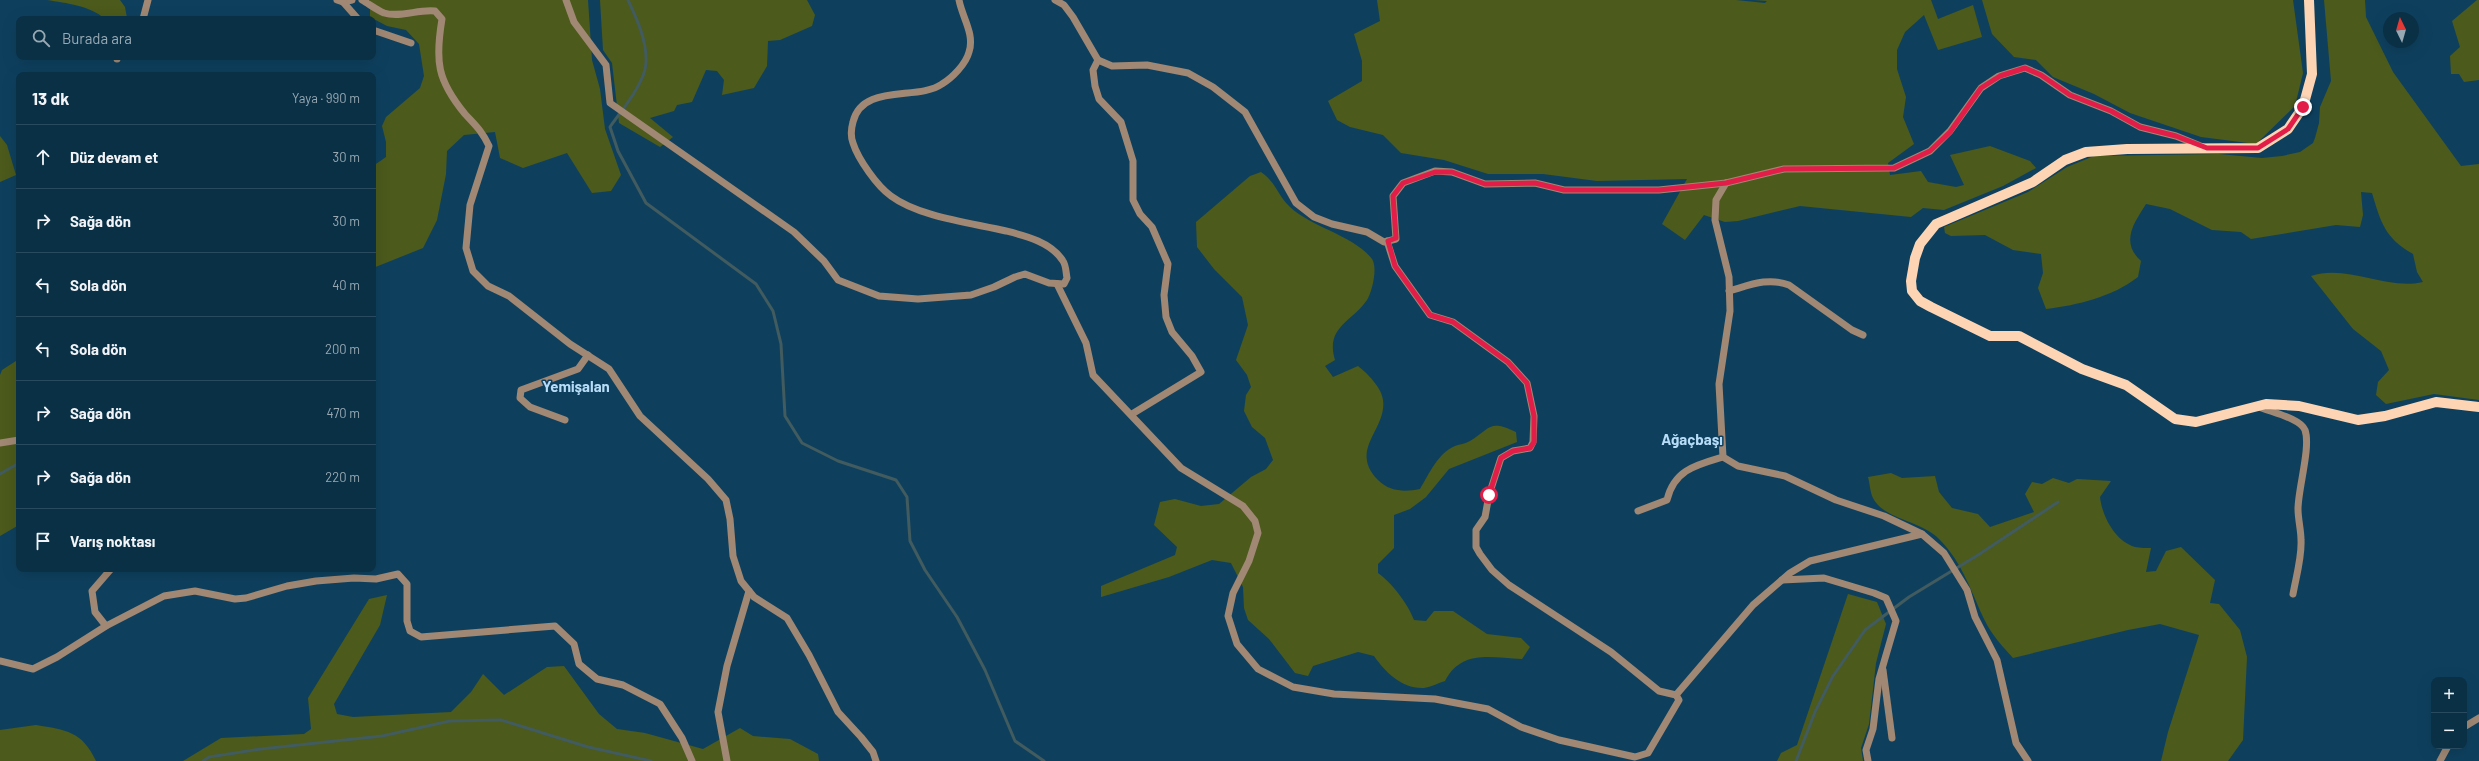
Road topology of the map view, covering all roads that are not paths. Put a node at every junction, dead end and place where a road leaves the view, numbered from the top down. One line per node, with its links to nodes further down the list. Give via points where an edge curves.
1 (148, 0): 9 (street)
2 (352, 0): 8 (street)
3 (362, 0): 20 (street, via 384,13 398,15 425,10 435,11 442,19 437,61 441,78 452,98 482,130 489,146 470,206 466,248 474,271 488,286 509,296)
4 (566, 0): 17 (street, via 574,22 606,65 610,103 794,232 824,261 838,280 879,296 918,299 971,295 1025,274)
5 (959, 0): 17 (street, via 970,33 970,52 965,62 942,85 874,98 864,105 854,116 851,131 853,142 866,168 891,196 928,213 1032,237 1052,250 1064,262 1068,278 1064,284)
6 (1055, 0): 13 (street, via 1064,5 1073,16)
7 (2309, 0): 14 (main road, via 2312,74 2303,107 2288,129 2258,148)
8 (340, 1): 10 (street)
9 (144, 16)
10 (355, 16)
11 (376, 31): 12 (street)
12 (411, 43)
13 (1098, 60): 16 (street, via 1112,66 1147,65 1188,73 1213,87 1245,112 1296,203 1314,217 1367,232 1384,242); 23 (street, via 1093,70 1094,86 1099,99 1121,122 1133,161 1133,200 1140,214 1152,226 1168,264 1164,295 1166,317 1172,332 1192,356 1201,372)
14 (2207, 148): 15 (street, via 2176,136 2140,127 2111,111 2070,95 2041,75 2025,68 2000,76 1981,88 1950,132 1930,151 1894,168 1784,169); 21 (main road, via 2127,148 2086,152 2065,160 2033,182 1936,224 1920,244 1911,276 1912,291 1920,301 1990,336 2018,336 2082,369 2126,385 2175,419 2196,422)
15 (1726, 183): 16 (street, via 1659,190 1564,190 1535,183 1485,184 1452,172 1435,172 1403,183 1393,196 1396,238); 18 (street, via 1716,200 1715,220 1729,277)
16 (1388, 241): 37 (street, via 1395,266 1430,315 1453,322 1508,362 1527,383 1534,416 1534,442 1530,448 1513,451 1501,458 1485,517 1476,530 1476,547 1480,554 1492,570 1509,585 1611,652 1659,690)
17 (1058, 284): 23 (street, via 1086,342 1093,375)
18 (1729, 291): 19 (street, via 1761,282 1777,281 1789,285 1852,330); 27 (street, via 1730,311 1719,384)
19 (1863, 335)
20 (588, 355): 24 (street, via 578,369 520,390 520,398 530,407); 32 (street, via 609,369 640,416 708,478 726,500 732,556 741,581)
21 (2257, 406): 22 (main road, via 2299,406 2358,420 2385,416 2436,402); 33 (street, via 2277,415 2296,419 2305,430 2307,448 2301,475 2298,510 2301,541)
22 (2479, 407)
23 (1132, 414): 42 (street, via 1181,468 1243,506 1256,521 1258,533 1249,561 1233,593 1228,616 1237,644 1258,669 1293,687 1334,694 1435,699 1488,709 1521,727 1558,740 1635,757)
24 (565, 420)
25 (16, 440): 26 (street)
26 (0, 443)
27 (1723, 457): 28 (street, via 1698,464 1677,478 1670,487 1668,500); 29 (street, via 1738,466 1785,476 1836,500 1884,516)
28 (1638, 511)
29 (1922, 534): 31 (street, via 1810,561); 47 (street, via 1944,553 1967,590 1975,617 1997,660 2016,742)
30 (108, 572): 34 (street, via 92,591 95,612)
31 (1782, 580): 36 (street, via 1824,578 1874,592 1886,598 1896,621); 37 (street, via 1753,605)
32 (749, 591): 44 (street, via 727,666 718,712); 45 (street, via 787,618 838,712 861,737)
33 (2293, 594)
34 (106, 626): 35 (street, via 33,669); 43 (street, via 164,596 195,591 235,599 246,598 286,586 316,581 347,578 376,580 398,574 407,584 407,621 410,631 421,637 555,626 574,644 578,664 597,679 623,686 660,704 682,738)
35 (0, 660)
36 (1882, 666): 40 (street); 46 (street, via 1873,729 1866,750)
37 (1676, 695): 42 (street, via 1679,700)
38 (2479, 718): 39 (street)
39 (2467, 725)
40 (1892, 738)
41 (2446, 749): 48 (street)
42 (1648, 757)
43 (692, 761)
44 (727, 761)
45 (876, 761)
46 (1868, 761)
47 (2028, 761)
48 (2440, 761)

